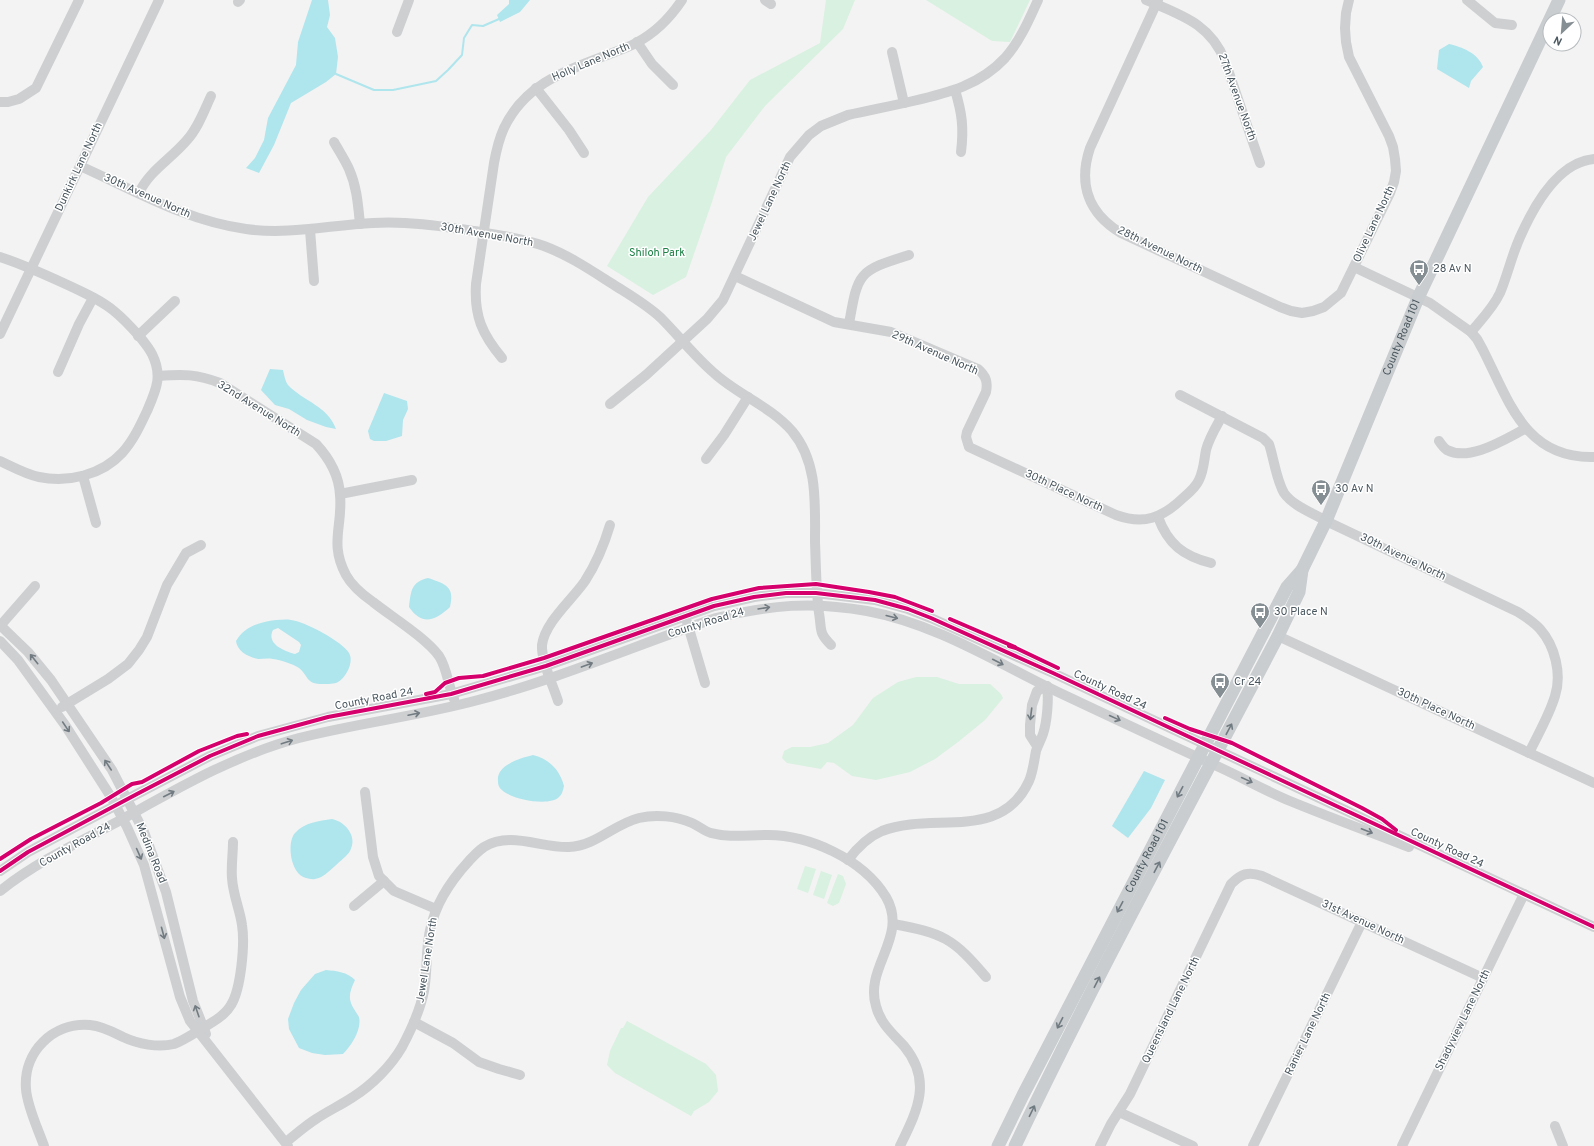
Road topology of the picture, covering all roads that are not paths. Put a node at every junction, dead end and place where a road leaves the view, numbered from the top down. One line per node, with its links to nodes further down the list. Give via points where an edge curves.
1 (79, 0): 19 (street, via 36,88 19,99)
2 (158, 0): 26 (street, Dunkirk Lane North)
3 (409, 0): 12 (street)
4 (682, 0): 13 (street, Holly Lane North, via 663,24)
5 (1038, 0): 17 (street, Jewel Lane North, via 1023,32 1006,57 978,80)
6 (1146, 0): 10 (street, 27th Avenue North)
7 (1349, 0): 33 (street, Olive Lane North, via 1345,28 1349,56 1389,136 1396,171 1390,193)
8 (1467, 0): 11 (street, via 1495,23)
9 (1558, 0): 38 (main road, County Road 101)
10 (1157, 2): 25 (street, 27th Avenue North, via 1195,23 1214,39 1221,50); 40 (street, 28th Avenue North, via 1085,162 1086,190 1091,203 1109,226 1121,233)
11 (1512, 25)
12 (397, 32)
13 (637, 42): 15 (street, via 652,64); 16 (street, Holly Lane North, via 570,69)
14 (892, 52): 20 (street)
15 (673, 85)
16 (536, 88): 23 (street); 30 (street, Holly Lane North, via 513,113 504,128 494,163)
17 (955, 90): 20 (street, Jewel Lane North); 22 (street, via 962,115)
18 (211, 96): 27 (street, via 188,139 148,177)
19 (0, 102)
20 (904, 103): 35 (street, Jewel Lane North, via 848,115 821,126 809,135 790,157)
21 (334, 142): 28 (street, via 354,182)
22 (961, 152)
23 (584, 153)
24 (1594, 159): 42 (street, via 1566,170 1549,188 1520,236 1492,307)
25 (1260, 163)
26 (80, 166): 27 (street, 30th Avenue North); 34 (street, Dunkirk Lane North)
27 (138, 193): 29 (street, 30th Avenue North, via 170,208 220,224 271,232)
28 (360, 224): 29 (street, 30th Avenue North); 30 (street, 30th Avenue North, via 430,225)
29 (310, 230): 36 (street)
30 (484, 233): 45 (street, 30th Avenue North, via 522,239 567,256 646,306); 46 (street, Holly Lane North, via 475,300 483,331)
31 (909, 255): 41 (street, via 871,268 863,274 854,293)
32 (0, 257): 34 (street)
33 (1354, 267): 38 (street); 40 (street, Olive Lane North, via 1341,293 1324,307 1302,312)
34 (32, 268): 37 (street); 43 (street, Dunkirk Lane North)
35 (735, 276): 41 (street, 29th Avenue North, via 829,320); 45 (street, Jewel Lane North, via 716,310)
36 (314, 281)
37 (93, 298): 44 (street, via 114,311); 47 (street)
38 (1418, 298): 42 (street, via 1430,303); 63 (main road, County Road 101)
39 (175, 301): 44 (street)
40 (1280, 307)
41 (849, 324): 55 (street, 29th Avenue North, via 891,332 978,369 986,379 987,385 967,432 967,442)
42 (1471, 332): 53 (street, via 1478,340)
43 (0, 334)
44 (138, 336): 48 (street, via 152,353)
45 (683, 342): 50 (street, 30th Avenue North, via 712,372); 51 (street, Jewel Lane North)
46 (502, 358)
47 (58, 372)
48 (159, 376): 59 (street, via 139,429 122,454 97,471); 61 (street, 32nd Avenue North, via 195,375 220,383 316,444 333,466)
49 (1180, 395): 52 (street, 30th Avenue North)
50 (748, 397): 57 (street); 70 (street, 30th Avenue North, via 780,418 802,445 809,461 815,495)
51 (610, 404)
52 (1222, 416): 62 (street, via 1206,449 1199,481 1176,505); 63 (street, 30th Avenue North, via 1263,438 1269,444 1284,492 1291,500)
53 (1525, 429): 54 (street, via 1476,452 1465,454 1446,450); 56 (street, via 1555,450 1570,455)
54 (1439, 441)
55 (973, 450): 62 (street, 30th Place North, via 1116,515 1137,520)
56 (1594, 457)
57 (706, 459)
58 (0, 461): 59 (street, via 38,477 60,479)
59 (83, 476): 64 (street)
60 (412, 480): 61 (street)
61 (340, 494): 82 (street, 32nd Avenue North, via 337,550 346,577 355,588 432,647 442,663)
62 (1158, 517): 67 (street, via 1166,536 1175,546 1192,557)
63 (1326, 521): 68 (main road, County Road 101); 90 (street, 30th Avenue North, via 1518,612 1540,629 1554,653 1558,681 1553,702)
64 (96, 523)
65 (610, 525): 77 (street, via 592,570 544,635 542,654)
66 (201, 545): 84 (street, via 186,553 167,585 140,650 119,671)
67 (1211, 563)
68 (1302, 570): 74 (main road, County Road 101, via 1299,592); 87 (main road, County Road 101, via 1287,587)
69 (35, 586): 72 (street)
70 (817, 598): 71 (street, County Road 24, via 786,593 754,597); 73 (street, County Road 24, one-way to 70, via 745,610); 76 (street, 30th Avenue North, via 821,635); 78 (street, County Road 24, via 875,600 908,609); 81 (street, County Road 24, one-way to 81, via 897,618 922,627 963,644)
71 (684, 616): 73 (street); 77 (street, County Road 24)
72 (0, 625): 84 (street, Medina Road, one-way to 72, via 28,652)
73 (689, 627): 79 (street, County Road 24, one-way to 73); 80 (street)
74 (1278, 636): 89 (main road, County Road 101, one-way to 74); 90 (street, 30th Place North)
75 (0, 641): 86 (street, Medina Road, via 18,660)
76 (831, 645)
77 (546, 666): 79 (street); 82 (street, County Road 24)
78 (1053, 673): 81 (street); 87 (street, County Road 24)
79 (550, 678): 83 (street); 85 (street, County Road 24)
80 (705, 683)
81 (1046, 686): 88 (street, via 1048,696 1043,734); 88 (street, one-way to 88, via 1036,691 1031,714 1030,735); 91 (street, County Road 24, one-way to 91)
82 (451, 694): 85 (street, 32nd Avenue North); 95 (street, County Road 24, via 328,717 259,736 210,756)
83 (558, 701)
84 (67, 703): 86 (street); 95 (street, Medina Road, one-way to 84, via 112,770)
85 (456, 705): 97 (street, County Road 24, one-way to 85, via 223,766 299,738)
86 (55, 711): 96 (street, Medina Road, one-way to 96)
87 (1204, 745): 89 (street, County Road 24); 91 (main road, County Road 101)
88 (1037, 746): 100 (street, via 1029,780 1019,797 999,814 974,821 910,825 881,831 857,849)
89 (1218, 751): 92 (main road, County Road 101); 105 (street, County Road 24)
90 (1529, 753): 93 (street, 30th Place North)
91 (1198, 758): 92 (street, County Road 24); 121 (main road, County Road 101, one-way to 121)
92 (1211, 764): 105 (street, County Road 24, one-way to 105, via 1289,800); 122 (main road, County Road 101, one-way to 92)
93 (1594, 783)
94 (365, 792): 103 (street, via 375,866)
95 (127, 800): 96 (street, County Road 24); 97 (street, Medina Road)
96 (116, 806): 98 (street, Medina Road); 101 (street, County Road 24, via 28,852)
97 (134, 812): 98 (street, County Road 24); 114 (street, Medina Road, one-way to 97, via 166,892)
98 (123, 819): 104 (street, County Road 24, via 46,860); 114 (street, Medina Road, one-way to 114, via 144,865 180,997 190,1021)
99 (234, 842): 114 (street, via 232,878 243,940 238,986 236,996 223,1015)
100 (848, 860): 107 (street, via 821,846 798,839 765,834 732,836 711,833 682,819 653,816 625,823 581,846 507,840 487,845 452,881); 109 (street, via 860,869 887,899)
101 (0, 871)
102 (1241, 875): 108 (street, 31st Avenue North, via 1248,873 1262,876); 116 (street, Queensland Lane North, via 1231,884)
103 (384, 881): 106 (street); 107 (street, via 394,891)
104 (0, 891)
105 (1524, 894): 110 (street, County Road 24); 112 (street, Shadyview Lane North)
106 (354, 906)
107 (436, 909): 113 (street, Jewel Lane North, via 430,926 424,992)
108 (1362, 922): 112 (street, 31st Avenue North); 125 (street, Ranier Lane North)
109 (893, 924): 111 (street, via 921,929 949,940 961,949); 120 (street, via 889,944 874,982 874,994 880,1018 912,1058 917,1069 921,1093)
110 (1594, 927)
111 (986, 977)
112 (1483, 978): 126 (street, Shadyview Lane North)
113 (414, 1022): 115 (street, via 453,1043 480,1062); 118 (street, Jewel Lane North, via 400,1050 373,1082 314,1120)
114 (200, 1030): 118 (street, Medina Road); 119 (street, via 173,1044 164,1045 138,1042 90,1025 70,1027 52,1034 34,1053 28,1064 26,1077 29,1103)
115 (520, 1075)
116 (1119, 1112): 123 (street, Queensland Lane North); 124 (street)
117 (1556, 1126): 127 (street)
118 (287, 1144)
119 (44, 1146)
120 (900, 1146)
121 (998, 1146)
122 (1015, 1146)
123 (1100, 1146)
124 (1193, 1146)
125 (1253, 1146)
126 (1402, 1146)
127 (1564, 1146)

